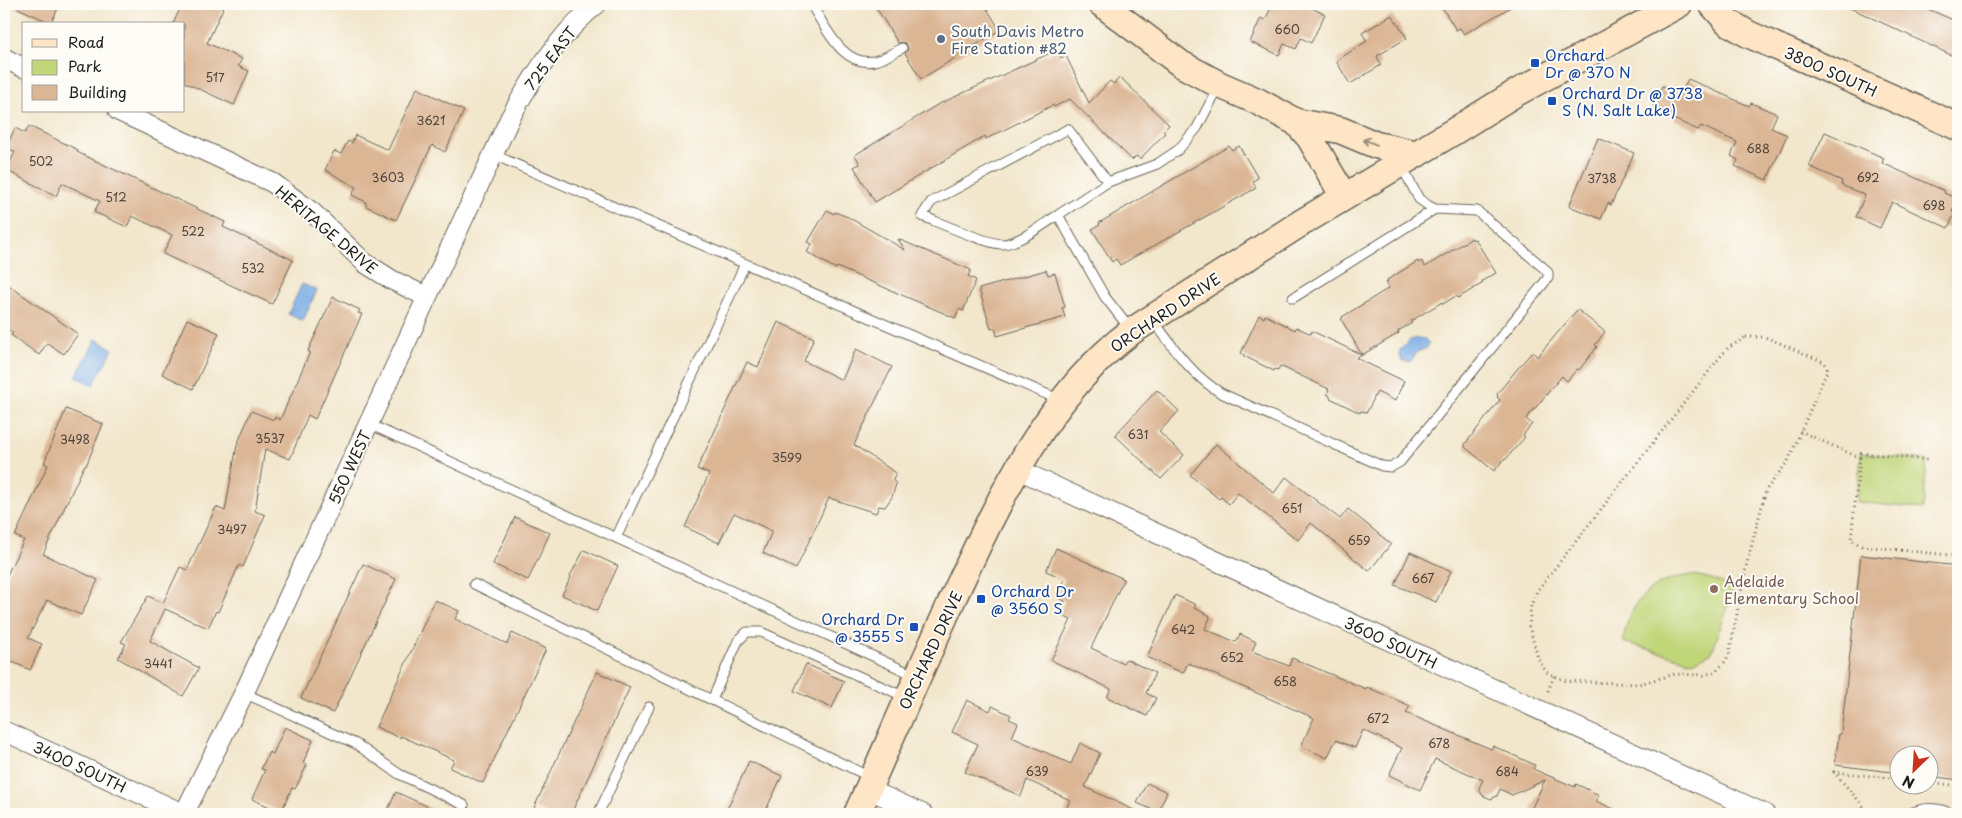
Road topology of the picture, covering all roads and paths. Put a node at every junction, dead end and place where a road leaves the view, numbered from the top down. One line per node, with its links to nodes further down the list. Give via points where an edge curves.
1 (597, 4): 11 (street, 725 EAST, via 577,21 541,67)
2 (811, 4): 6 (lane, via 840,50 849,56 870,61)
3 (1102, 4): 9 (main road, via 1181,64)
4 (1712, 4): 13 (main road, 3800 SOUTH, via 1728,22 1748,34)
5 (1666, 7): 15 (main road, ORCHARD DRIVE)
6 (902, 48)
7 (4, 58): 8 (street)
8 (22, 67)
9 (1220, 85): 12 (main road); 16 (lane, via 1197,128 1178,150 1157,164)
10 (120, 112): 21 (street, HERITAGE DRIVE, via 273,183 312,212 365,263)
11 (510, 118): 14 (street, 550 WEST)
12 (1296, 122): 15 (main road, one-way to 12, via 1340,130); 17 (main road, via 1310,138)
13 (1958, 127)
14 (492, 154): 20 (lane); 21 (street, 550 WEST)
15 (1409, 159): 17 (main road, ORCHARD DRIVE); 18 (lane, via 1419,198)
16 (1108, 182): 19 (lane); 19 (lane, via 1068,129 931,202 922,216 1002,244)
17 (1344, 197): 23 (main road, ORCHARD DRIVE)
18 (1435, 209): 22 (lane); 23 (lane, via 1477,211 1544,269 1548,278 1400,462 1391,467 1382,466 1221,393)
19 (1058, 216): 23 (lane, via 1105,296)
20 (745, 264): 24 (lane); 30 (lane)
21 (426, 297): 25 (street, 550 WEST)
22 (1293, 298)
23 (1141, 325): 24 (main road, ORCHARD DRIVE, via 1111,346)
24 (1062, 402): 29 (main road, ORCHARD DRIVE)
25 (369, 424): 30 (lane); 36 (street, 550 WEST)
26 (1800, 431): 27 (path); 33 (path, via 1788,461 1766,490 1746,566 1729,656 1715,672 1675,674 1639,684 1566,682); 33 (path, via 1827,372 1824,362 1765,337 1746,337 1728,348 1537,591 1530,605 1529,626 1538,658 1546,672)
27 (1860, 458): 28 (path, via 1860,453); 31 (path, via 1851,540 1862,546)
28 (1927, 460)
29 (1017, 469): 34 (main road, ORCHARD DRIVE, via 990,518); 49 (street, 3600 SOUTH)
30 (616, 538): 34 (lane)
31 (1958, 556)
32 (474, 584): 37 (lane)
33 (1554, 676): 35 (path)
34 (912, 687): 37 (lane, via 753,631 738,641); 41 (main road, ORCHARD DRIVE)
35 (1548, 691)
36 (244, 693): 44 (street, 550 WEST); 45 (lane, via 356,744 398,774 464,805)
37 (712, 700): 41 (lane)
38 (649, 707): 46 (lane)
39 (4, 731): 44 (street, 3400 SOUTH)
40 (1890, 778): 50 (path, via 1834,772)
41 (870, 783): 47 (main road, ORCHARD DRIVE); 48 (street)
42 (1940, 783): 43 (path)
43 (1958, 786)
44 (184, 814)
45 (460, 814)
46 (598, 814)
47 (857, 814)
48 (923, 814)
49 (1765, 814)
50 (1870, 814)
51 (1908, 814): 52 (lane, via 1932,808)
52 (1952, 814)

